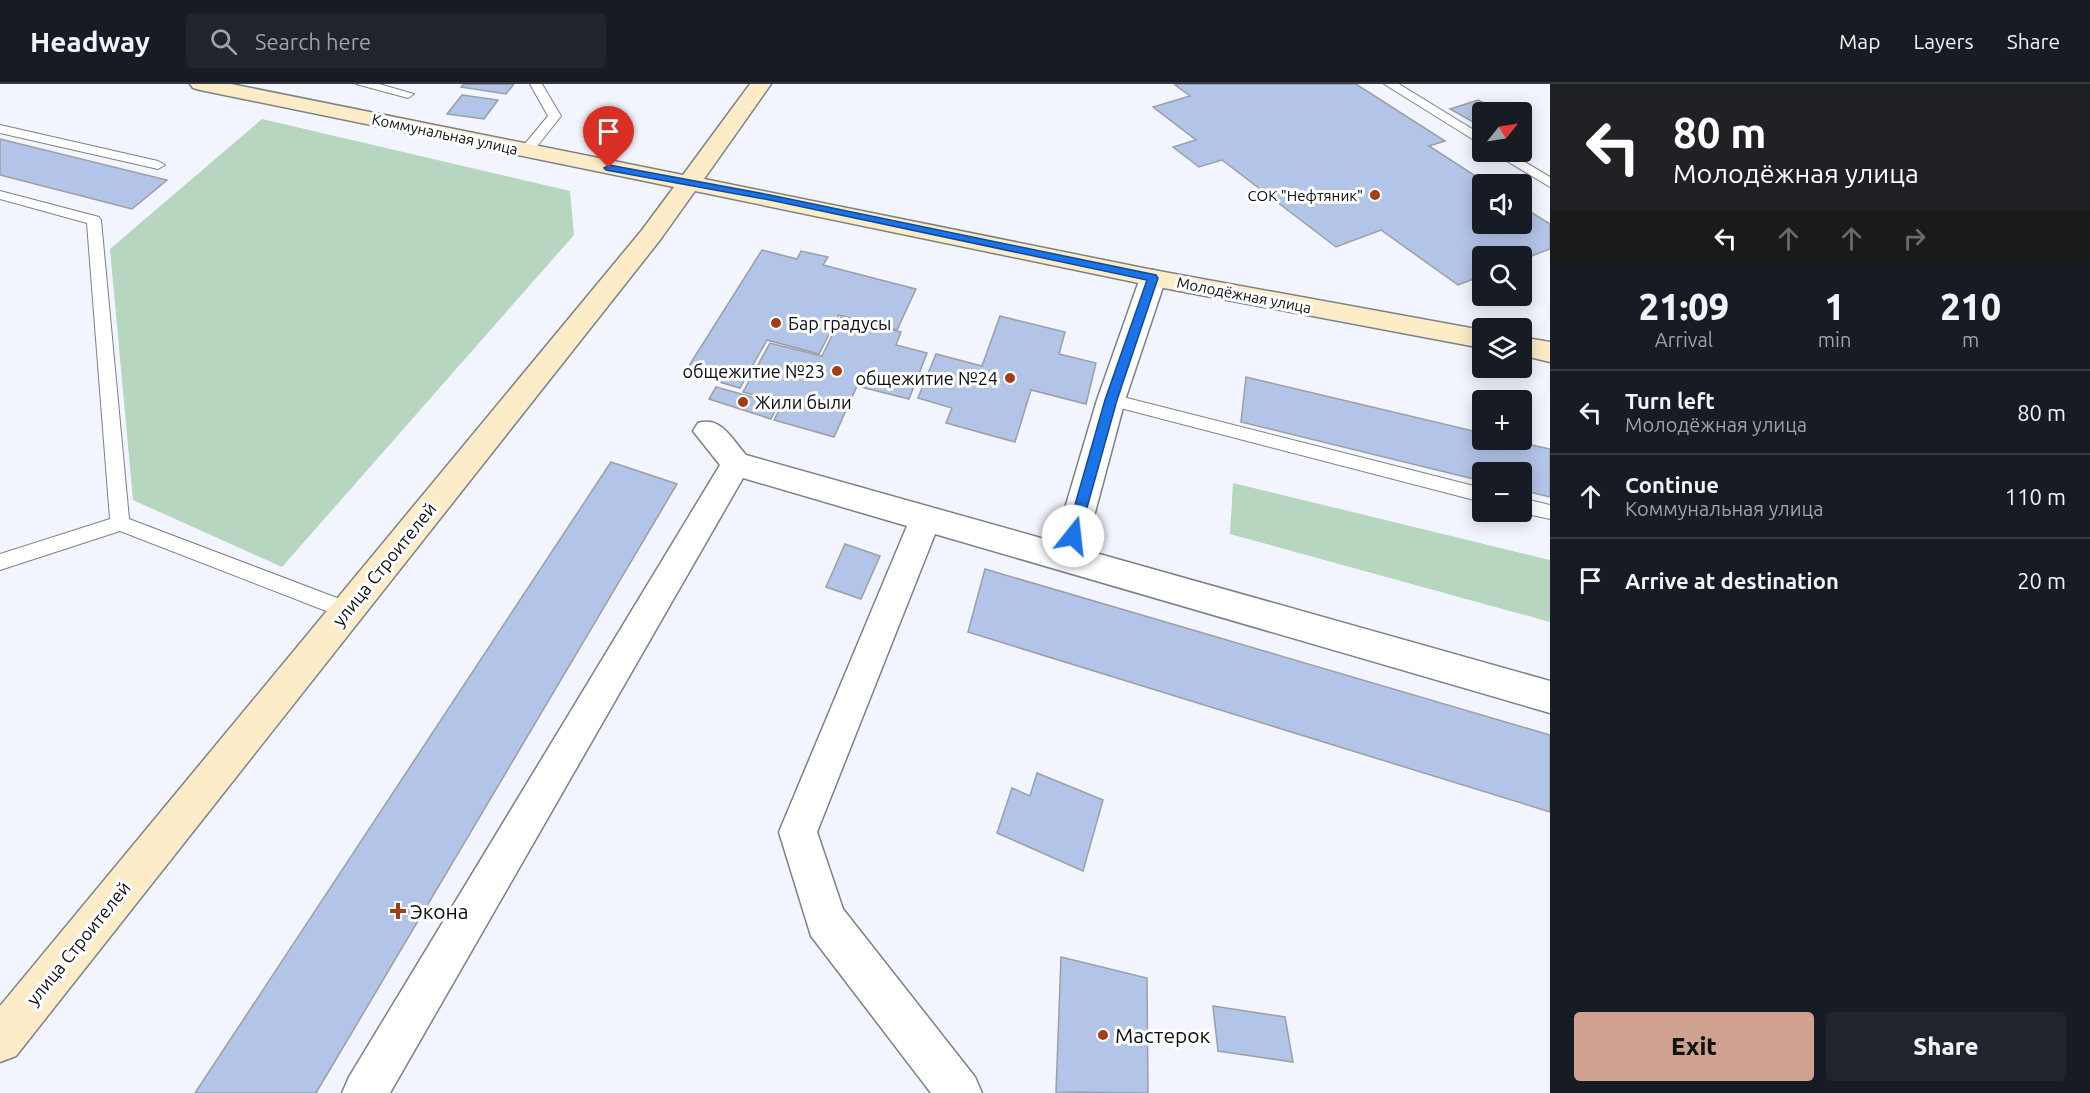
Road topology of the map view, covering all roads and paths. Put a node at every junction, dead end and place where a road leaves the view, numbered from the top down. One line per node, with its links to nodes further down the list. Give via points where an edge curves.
1 (200, 84): 9 (main road, Коммунальная улица)
2 (362, 84): 6 (lane)
3 (536, 84): 9 (lane, via 555,116)
4 (761, 84): 12 (main road, улица Строителей)
5 (1390, 84): 8 (lane)
6 (408, 94)
7 (0, 129): 11 (lane)
8 (1472, 135)
9 (526, 151): 12 (main road, Коммунальная улица)
10 (1515, 162): 13 (lane)
11 (158, 165)
12 (690, 183): 15 (main road, Молодёжная улица); 29 (main road, улица Строителей)
13 (1550, 183)
14 (0, 195): 26 (lane, via 94,220)
15 (1153, 278): 16 (main road, Молодёжная улица); 19 (street)
16 (1472, 337)
17 (1532, 348): 18 (main road)
18 (1550, 352)
19 (1111, 400): 22 (lane); 27 (street)
20 (708, 431): 21 (street)
21 (736, 464): 25 (street); 32 (street)
22 (1472, 492)
23 (1532, 508): 24 (lane)
24 (1550, 512)
25 (926, 518): 27 (street); 33 (street, via 798,832 826,921)
26 (120, 524): 28 (lane); 29 (lane)
27 (1066, 559): 30 (street)
28 (0, 562)
29 (346, 610): 31 (main road, улица Строителей)
30 (1550, 697)
31 (0, 1040)
32 (365, 1093)
33 (959, 1093)

